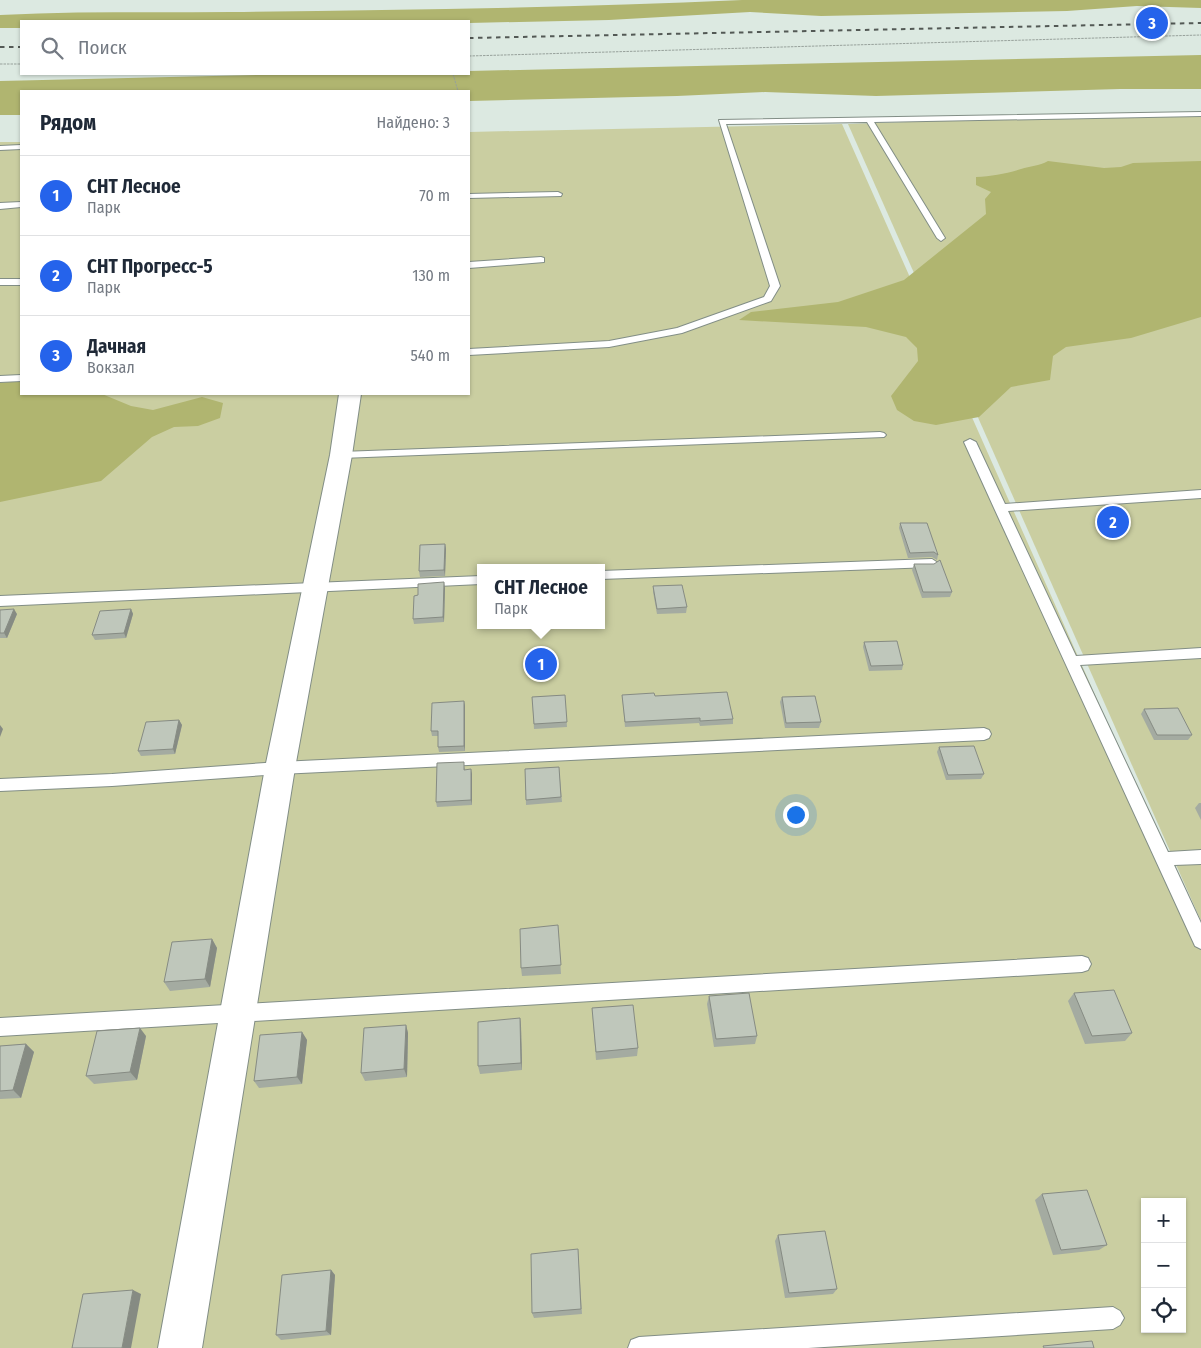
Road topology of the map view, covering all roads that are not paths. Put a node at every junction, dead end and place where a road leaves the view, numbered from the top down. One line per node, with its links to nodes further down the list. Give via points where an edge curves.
1 (1201, 114): 2 (lane)
2 (869, 120): 9 (lane); 14 (lane, via 722,122 775,286 768,299 679,331 609,344)
3 (20, 147): 4 (lane)
4 (0, 148)
5 (558, 194): 6 (lane)
6 (470, 196)
7 (20, 205): 8 (lane)
8 (0, 206)
9 (941, 238)
10 (541, 260): 11 (lane)
11 (470, 265)
12 (0, 282): 13 (lane)
13 (20, 282)
14 (470, 352)
15 (20, 378): 16 (lane)
16 (0, 379)
17 (350, 395): 20 (street)
18 (880, 435): 20 (lane)
19 (970, 442): 22 (lane)
20 (340, 455): 26 (street)
21 (1201, 494): 22 (lane)
22 (1000, 508): 29 (lane)
23 (932, 563): 24 (lane)
24 (605, 575)
25 (477, 580): 26 (lane)
26 (314, 586): 27 (lane); 31 (street)
27 (0, 601)
28 (1201, 653): 29 (lane)
29 (1071, 661): 34 (lane)
30 (984, 734): 31 (lane)
31 (280, 768): 32 (lane); 37 (street)
32 (0, 785)
33 (1201, 857): 34 (lane)
34 (1163, 859): 35 (lane)
35 (1201, 941)
36 (1082, 964): 37 (lane)
37 (239, 1012): 38 (lane); 40 (street)
38 (0, 1027)
39 (1113, 1318): 41 (lane)
40 (180, 1348)
41 (639, 1348)

